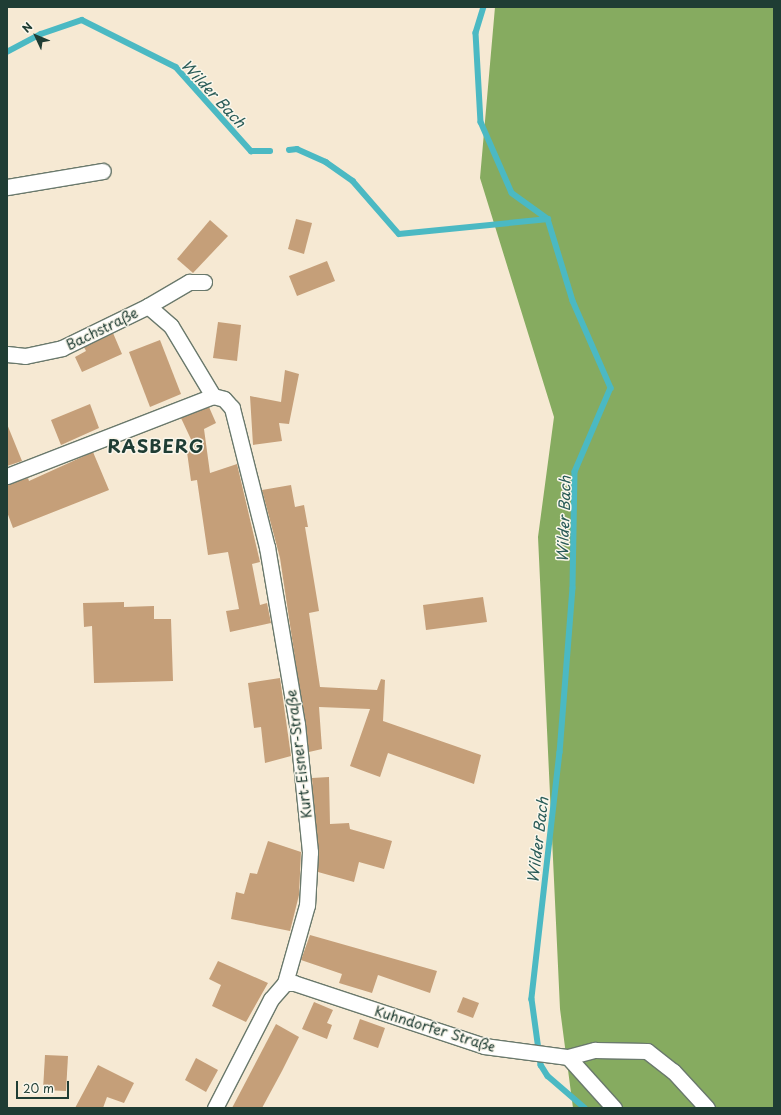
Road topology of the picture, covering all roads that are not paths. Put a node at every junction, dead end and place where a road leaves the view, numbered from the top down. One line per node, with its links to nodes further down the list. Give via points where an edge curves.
1 (103, 171): 2 (street)
2 (7, 187)
3 (204, 282): 4 (street, Bachstraße, via 189,282)
4 (148, 306): 5 (street, Bachstraße, via 62,348 25,356); 6 (street, Bachstraße, via 171,326)
5 (7, 354)
6 (213, 396): 7 (street); 8 (street, Kurt-Eisner-Straße, via 224,399 232,408 267,547 297,724 310,878 300,934)
7 (7, 476)
8 (285, 983): 9 (street, Kuhndorfer Straße, via 294,983 459,1039); 10 (street, Kurt-Eisner-Straße, via 270,998)
9 (568, 1057): 11 (street); 12 (street, via 595,1050 647,1051 673,1071)
10 (215, 1108)
11 (614, 1108)
12 (707, 1108)

